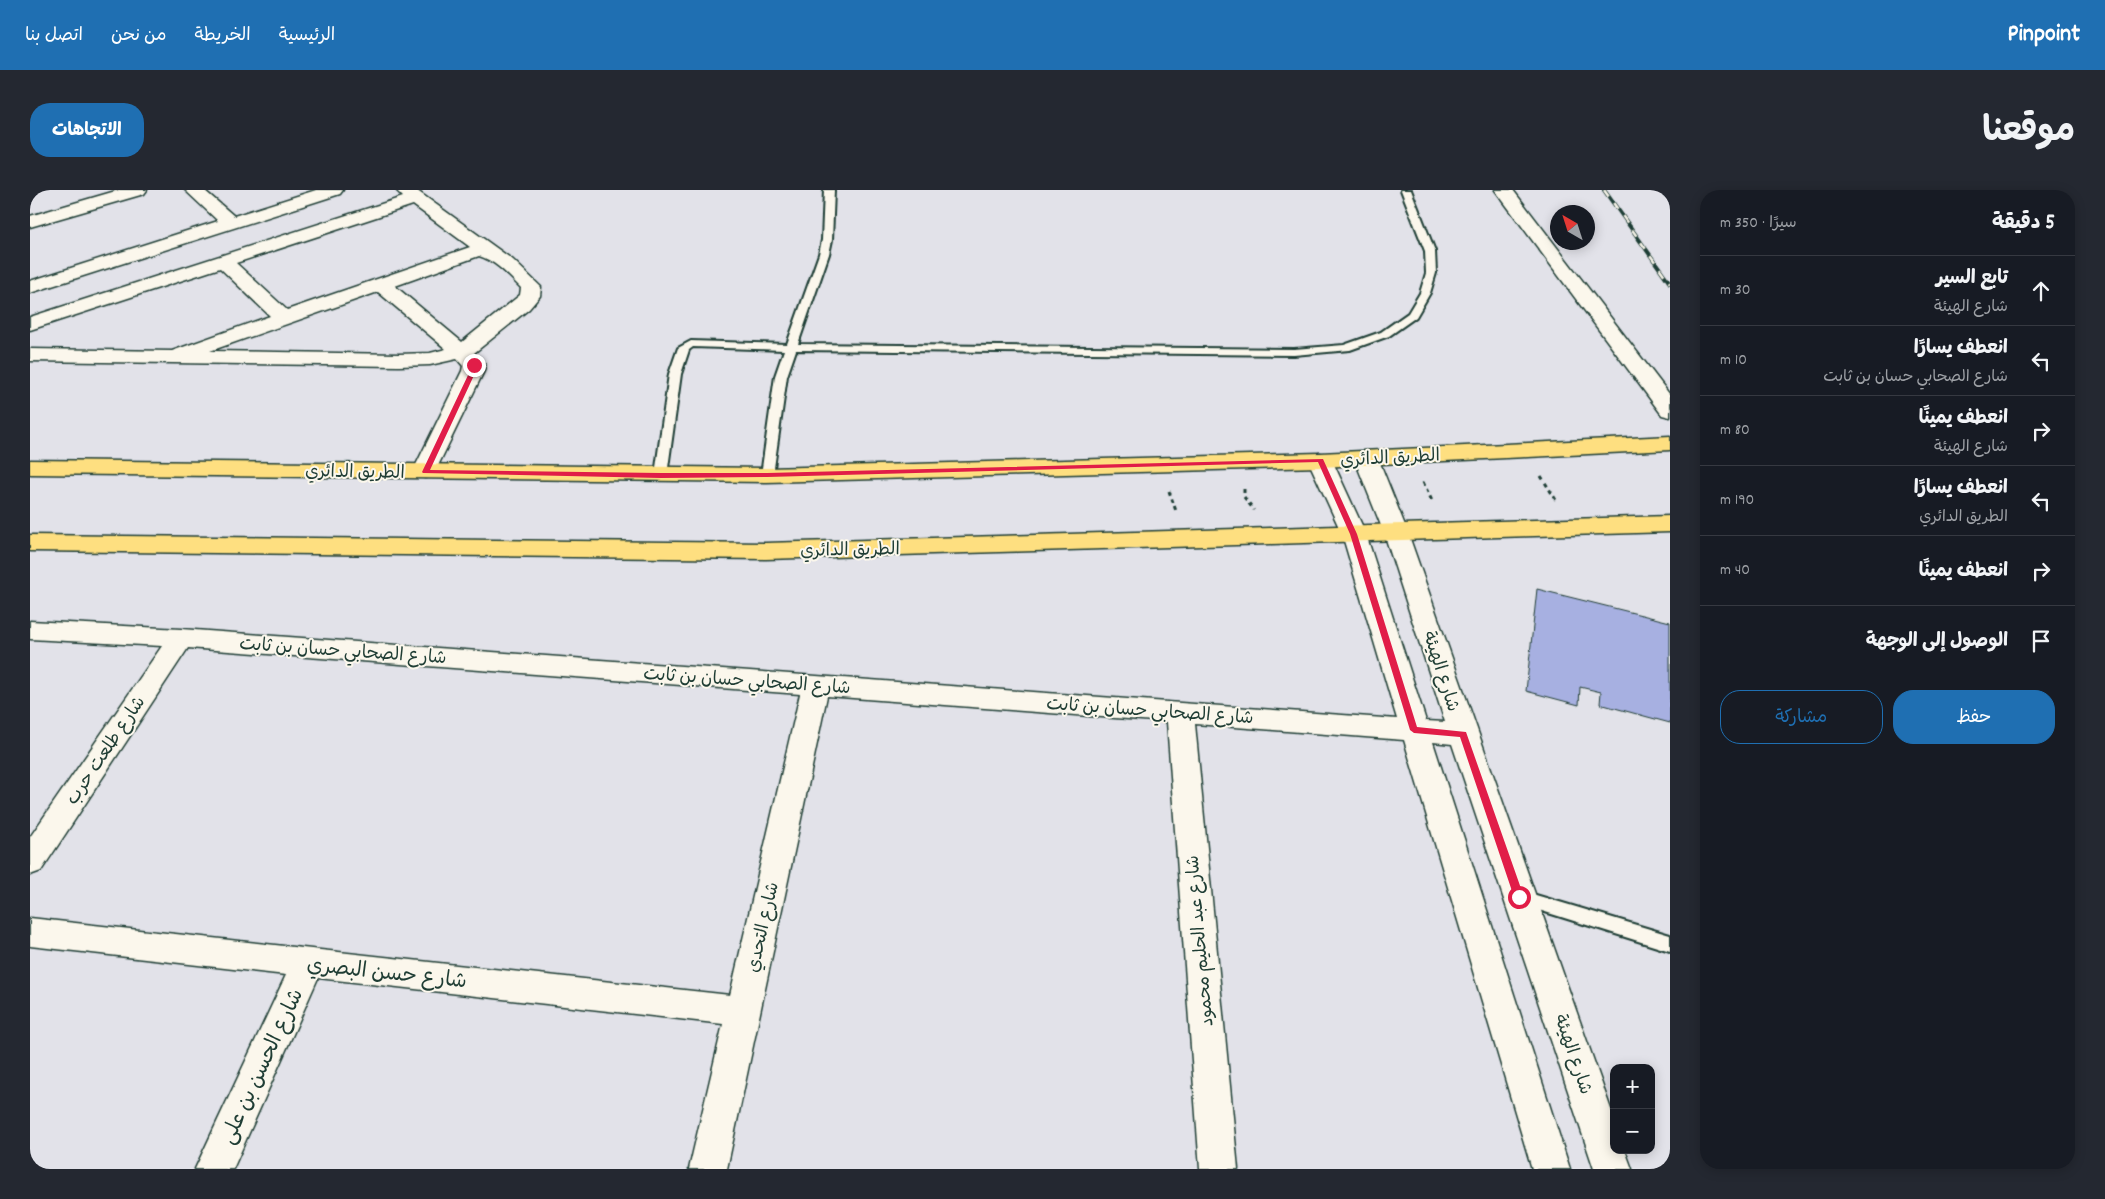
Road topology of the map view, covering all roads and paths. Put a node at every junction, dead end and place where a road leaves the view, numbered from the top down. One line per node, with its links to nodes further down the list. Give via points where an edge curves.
1 (138, 190): 8 (street)
2 (194, 190): 9 (street)
3 (334, 190): 9 (street)
4 (829, 190): 17 (lane, via 824,254)
5 (1406, 190): 17 (lane, via 1430,251 1431,273 1424,293 1412,315 1405,320 1385,334 1346,348 1294,352)
6 (1504, 190): 21 (street)
7 (410, 194): 11 (street); 12 (street)
8 (30, 222)
9 (231, 223): 10 (street)
10 (210, 230): 12 (street); 14 (street)
11 (488, 251): 13 (street, via 472,252); 18 (street, via 531,287 530,296)
12 (230, 259): 15 (street); 16 (street)
13 (381, 284): 15 (street); 18 (street)
14 (30, 288)
15 (284, 318): 20 (street)
16 (30, 324)
17 (790, 347): 29 (lane, via 781,376); 30 (lane, via 691,344 684,348 675,374)
18 (462, 352): 20 (street, via 414,360); 28 (street, via 472,362 473,371)
19 (30, 355): 20 (street)
20 (174, 357)
21 (1670, 410)
22 (1670, 443): 23 (main road, الطريق الدائري)
23 (1366, 458): 24 (main road, الطريق الدائري); 37 (street, شارع الهيئة)
24 (1320, 460): 25 (main road, الطريق الدائري); 38 (street)
25 (1160, 464): 29 (main road, الطريق الدائري); 39 (path)
26 (30, 467): 28 (main road, الطريق الدائري)
27 (1536, 470): 33 (path, via 1557,500)
28 (425, 472): 30 (main road, الطريق الدائري)
29 (767, 475): 30 (main road, الطريق الدائري)
30 (661, 476)
31 (1421, 477): 34 (path)
32 (1250, 483): 35 (path, via 1244,488 1244,497)
33 (1547, 501)
34 (1434, 505)
35 (1255, 511)
36 (1670, 524): 37 (main road, الطريق الدائري)
37 (1396, 533): 38 (main road, الطريق الدائري); 46 (street, شارع الهيئة)
38 (1354, 534): 39 (main road, الطريق الدائري); 45 (street)
39 (1188, 539): 40 (main road, الطريق الدائري, via 766,551)
40 (30, 543)
41 (30, 630): 42 (street, شارع الصحابي حسان بن ثابت)
42 (181, 638): 43 (street, شارع الصحابي حسان بن ثابت); 47 (street, شارع طلعت حرب)
43 (816, 685): 44 (street, شارع الصحابي حسان بن ثابت); 52 (street, شارع التحدي)
44 (1180, 713): 45 (street, شارع الصحابي حسان بن ثابت); 55 (street, شارع عبد الحليم محمود)
45 (1414, 730): 46 (street, شارع الصحابي حسان بن ثابت); 56 (street)
46 (1463, 734): 48 (street, شارع الهيئة)
47 (30, 862)
48 (1519, 897): 50 (lane); 57 (street, شارع الهيئة)
49 (30, 932): 51 (street, شارع حسن البصري)
50 (1670, 943)
51 (308, 963): 52 (street, شارع حسن البصري); 53 (street, شارع الحسن بن على)
52 (744, 1011): 54 (street, شارع التحدي)
53 (214, 1169)
54 (708, 1169)
55 (1218, 1169)
56 (1551, 1169)
57 (1613, 1169)

